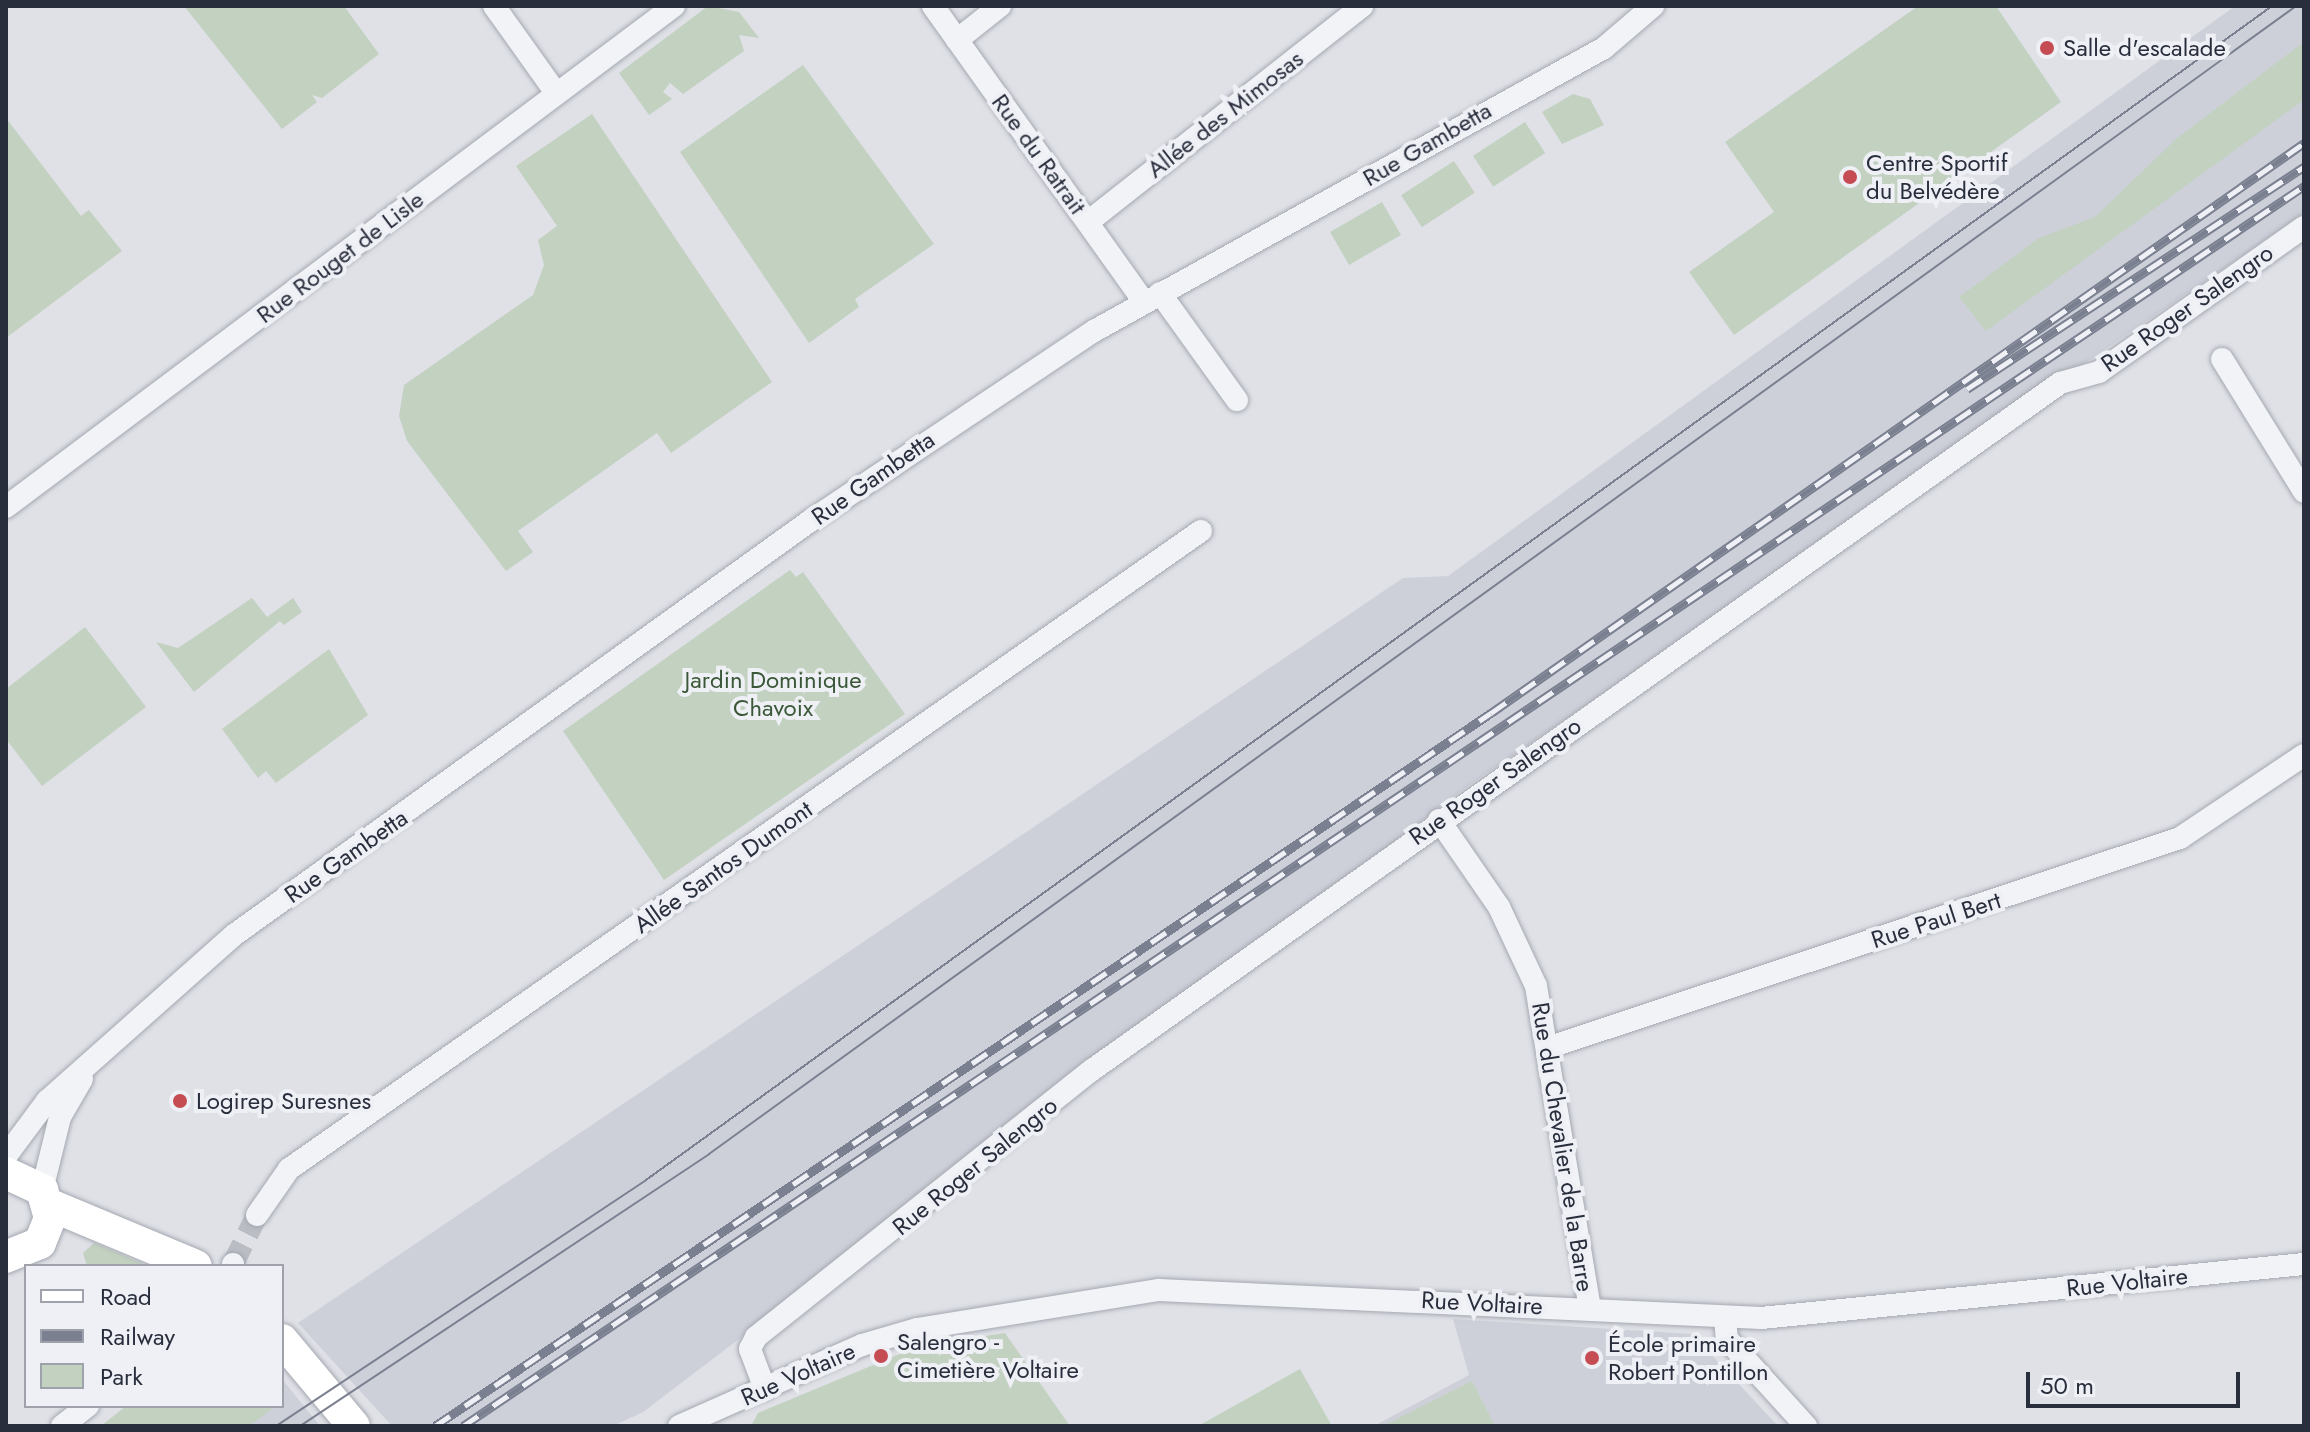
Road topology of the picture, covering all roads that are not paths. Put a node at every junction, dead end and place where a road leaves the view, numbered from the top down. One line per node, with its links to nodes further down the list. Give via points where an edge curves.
1 (494, 6): 8 (street)
2 (674, 6): 8 (street, Rue Rouget de Lisle)
3 (933, 6): 7 (street, Rue du Ratrait)
4 (1000, 6): 7 (street)
5 (1362, 6): 9 (street, Allée des Mimosas)
6 (1653, 6): 11 (street, Rue Gambetta, via 1604,48)
7 (957, 40): 9 (street, Rue du Ratrait)
8 (556, 93): 15 (street, Rue Rouget de Lisle)
9 (1088, 222): 11 (street, Rue du Ratrait)
10 (2304, 227): 18 (street, Rue Roger Salengro, via 2099,372 2060,383)
11 (1152, 298): 13 (street, Rue du Ratrait); 19 (street, Rue Gambetta, via 998,390 810,521 234,935)
12 (2222, 359): 14 (street)
13 (1237, 400)
14 (2304, 492)
15 (6, 507)
16 (1201, 531): 24 (street, Allée Santos Dumont, via 289,1169)
17 (2304, 755): 20 (street, Rue Paul Bert, via 2180,838)
18 (1439, 820): 20 (street, Rue du Chevalier de la Barre, via 1524,952); 32 (street, Rue Roger Salengro, via 1092,1070 756,1337 750,1349)
19 (136, 1018): 21 (street, Rue Gambetta, via 47,1101); 23 (street, Rue Gambetta, via 74,1089)
20 (1550, 1047): 29 (street, Rue du Chevalier de la Barre)
21 (6, 1156)
22 (6, 1173): 23 (street)
23 (45, 1197): 25 (street, via 47,1231); 27 (street)
24 (257, 1215)
25 (11, 1257): 26 (street)
26 (44, 1264)
27 (192, 1264)
28 (2304, 1264): 30 (street, Rue Voltaire)
29 (1590, 1309): 30 (street, Rue Voltaire); 32 (street, Rue Voltaire, via 1159,1290 917,1329)
30 (1725, 1318): 37 (street, via 1727,1339)
31 (285, 1345): 35 (street)
32 (765, 1389): 36 (street, Rue Voltaire)
33 (85, 1408): 34 (street)
34 (62, 1426)
35 (354, 1426)
36 (679, 1426)
37 (1806, 1426)

